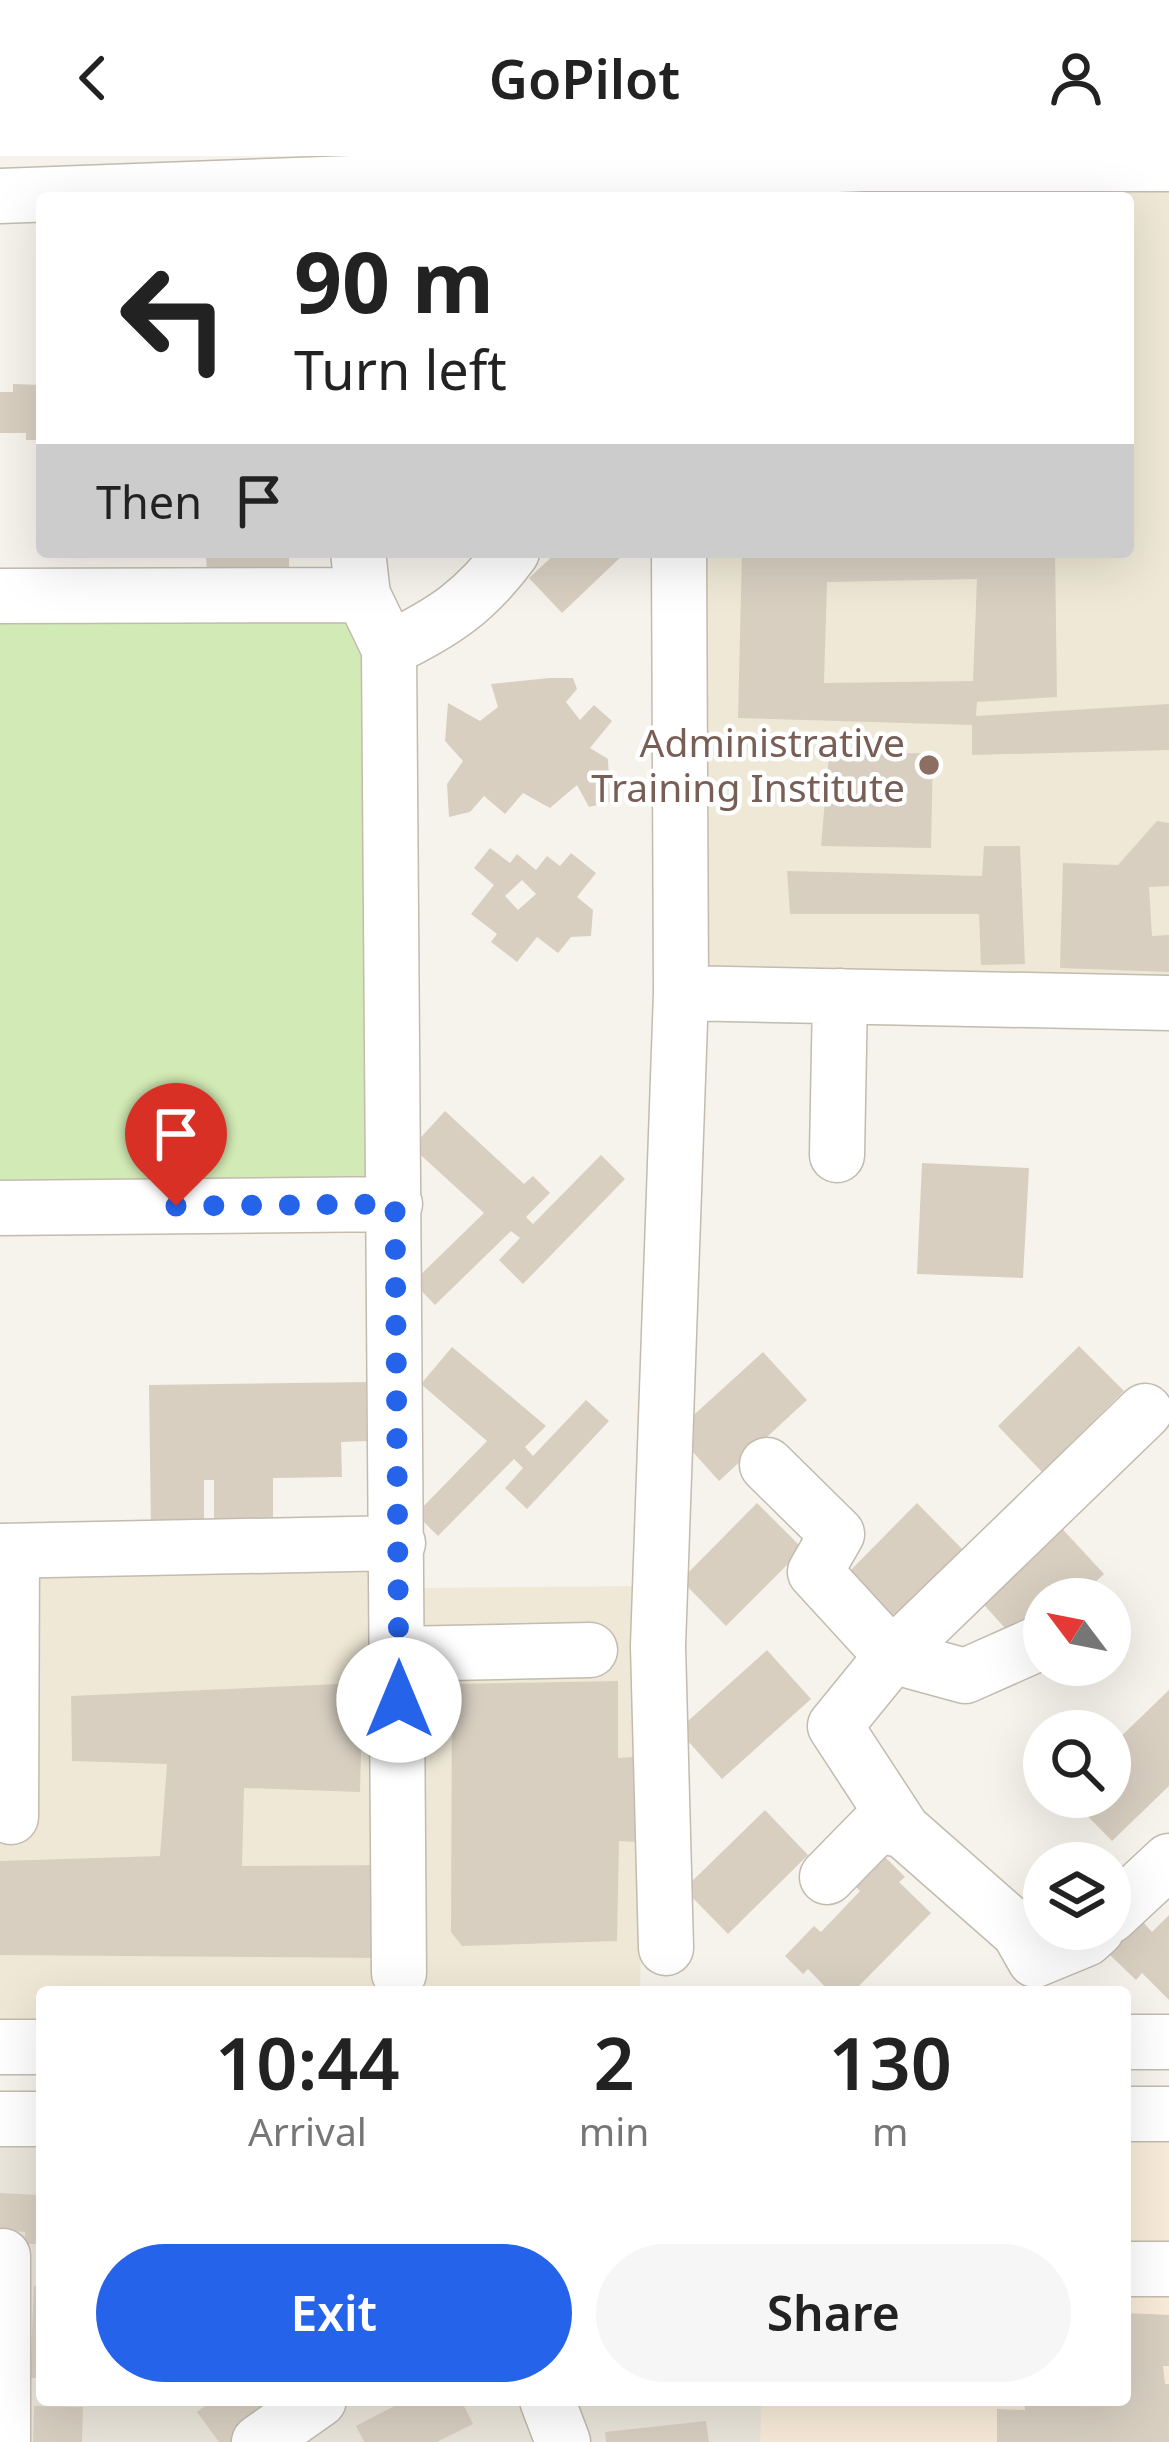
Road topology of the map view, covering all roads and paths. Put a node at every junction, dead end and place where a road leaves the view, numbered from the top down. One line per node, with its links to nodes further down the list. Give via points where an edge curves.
1 (864, 160): 2 (street); 3 (street)
2 (1169, 164)
3 (96, 192)
4 (36, 194): 5 (street)
5 (0, 196)
6 (508, 558): 10 (street, via 484,590)
7 (680, 558): 11 (street)
8 (360, 573): 9 (street); 10 (street)
9 (0, 596)
10 (388, 649): 15 (street)
11 (681, 993): 12 (street); 30 (street, via 658,1646)
12 (840, 997): 13 (street); 14 (street)
13 (1169, 1003)
14 (837, 1155)
15 (395, 1204): 16 (street); 19 (street)
16 (0, 1208)
17 (1145, 1411): 24 (street)
18 (767, 1465): 24 (street, via 837,1534 815,1572)
19 (398, 1544): 20 (street); 23 (street)
20 (6, 1551): 25 (street)
21 (590, 1650): 23 (street)
22 (1023, 1651): 24 (street, via 965,1676)
23 (398, 1654): 32 (street)
24 (892, 1656): 26 (street, via 835,1726)
25 (11, 1817)
26 (903, 1830): 28 (street, via 878,1826); 33 (street, via 1019,1932)
27 (1169, 1862): 29 (street)
28 (826, 1877)
29 (1131, 1897)
30 (667, 1948)
31 (1071, 1950): 33 (street)
32 (399, 1973)
33 (1036, 1976)
34 (1131, 2042): 35 (street)
35 (1169, 2042)
36 (0, 2047): 37 (street)
37 (36, 2047)
38 (1131, 2114): 39 (street)
39 (1169, 2114)
40 (0, 2119): 41 (street)
41 (36, 2119)
42 (15, 2256): 47 (street)
43 (1131, 2269): 44 (street)
44 (1169, 2269)
45 (310, 2406): 48 (street)
46 (549, 2406): 49 (street)
47 (3, 2442)
48 (259, 2442)
49 (563, 2442)

